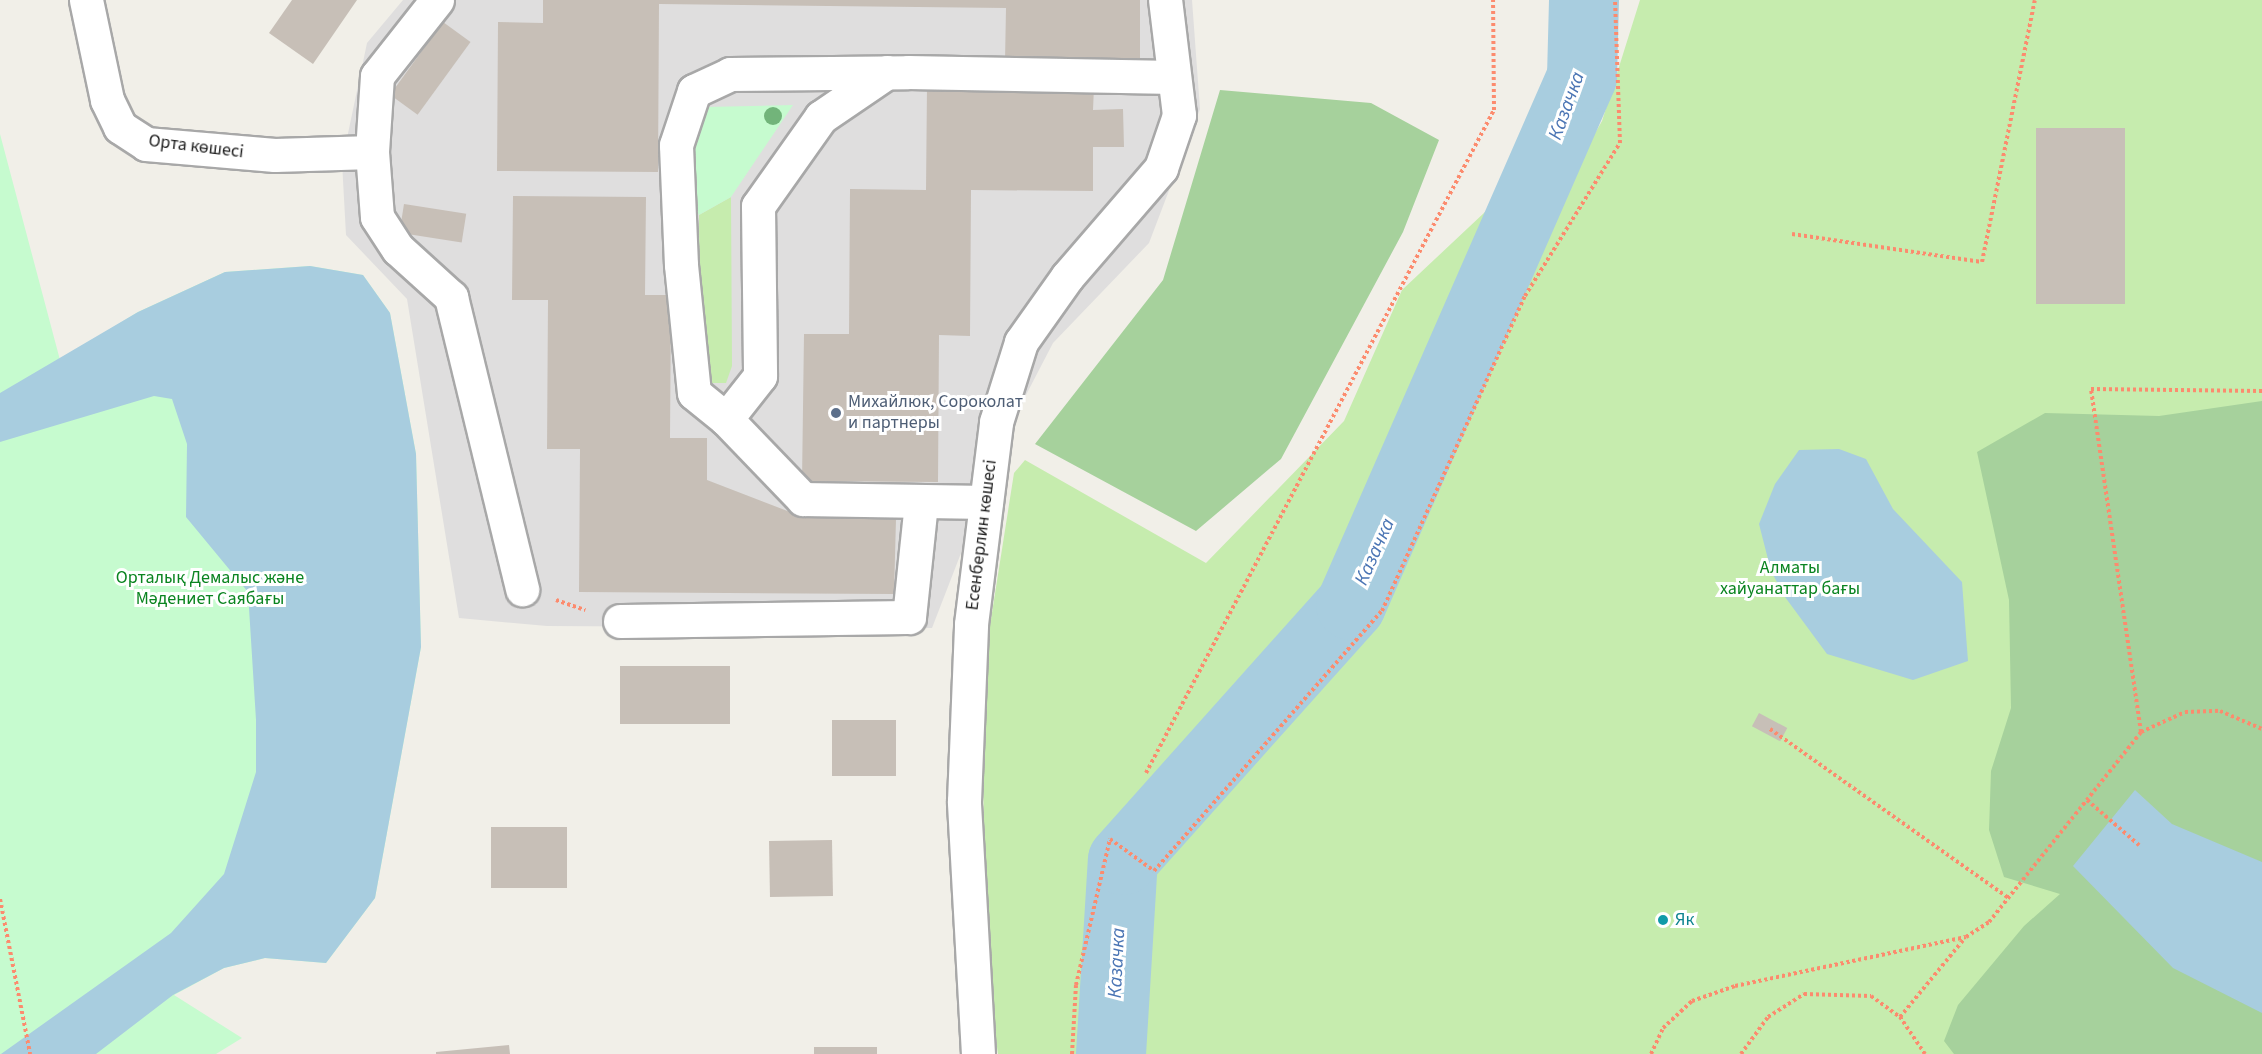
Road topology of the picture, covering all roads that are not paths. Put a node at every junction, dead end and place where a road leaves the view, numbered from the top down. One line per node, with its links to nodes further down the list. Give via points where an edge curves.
1 (86, 0): 7 (street, Орта көшесі, via 107,100 120,127 146,144 275,155)
2 (437, 0): 7 (street, via 377,76)
3 (1151, 0): 6 (street)
4 (1165, 0): 6 (street, Есенберлин көшесі)
5 (887, 72): 6 (street); 8 (street, via 820,117 758,206 760,376); 8 (street, via 730,74 694,91 676,145 683,288 694,393)
6 (1167, 77): 10 (street, Есенберлин көшесі, via 1179,115 1161,168 1067,277 1021,342 996,422)
7 (372, 152): 11 (street, via 377,217 398,249 451,297)
8 (726, 419): 9 (street, via 803,499)
9 (921, 502): 10 (street); 12 (street, via 909,617)
10 (986, 502): 13 (street, Есенберлин көшесі, via 972,624 964,801)
11 (522, 589)
12 (620, 621)
13 (978, 1054)

